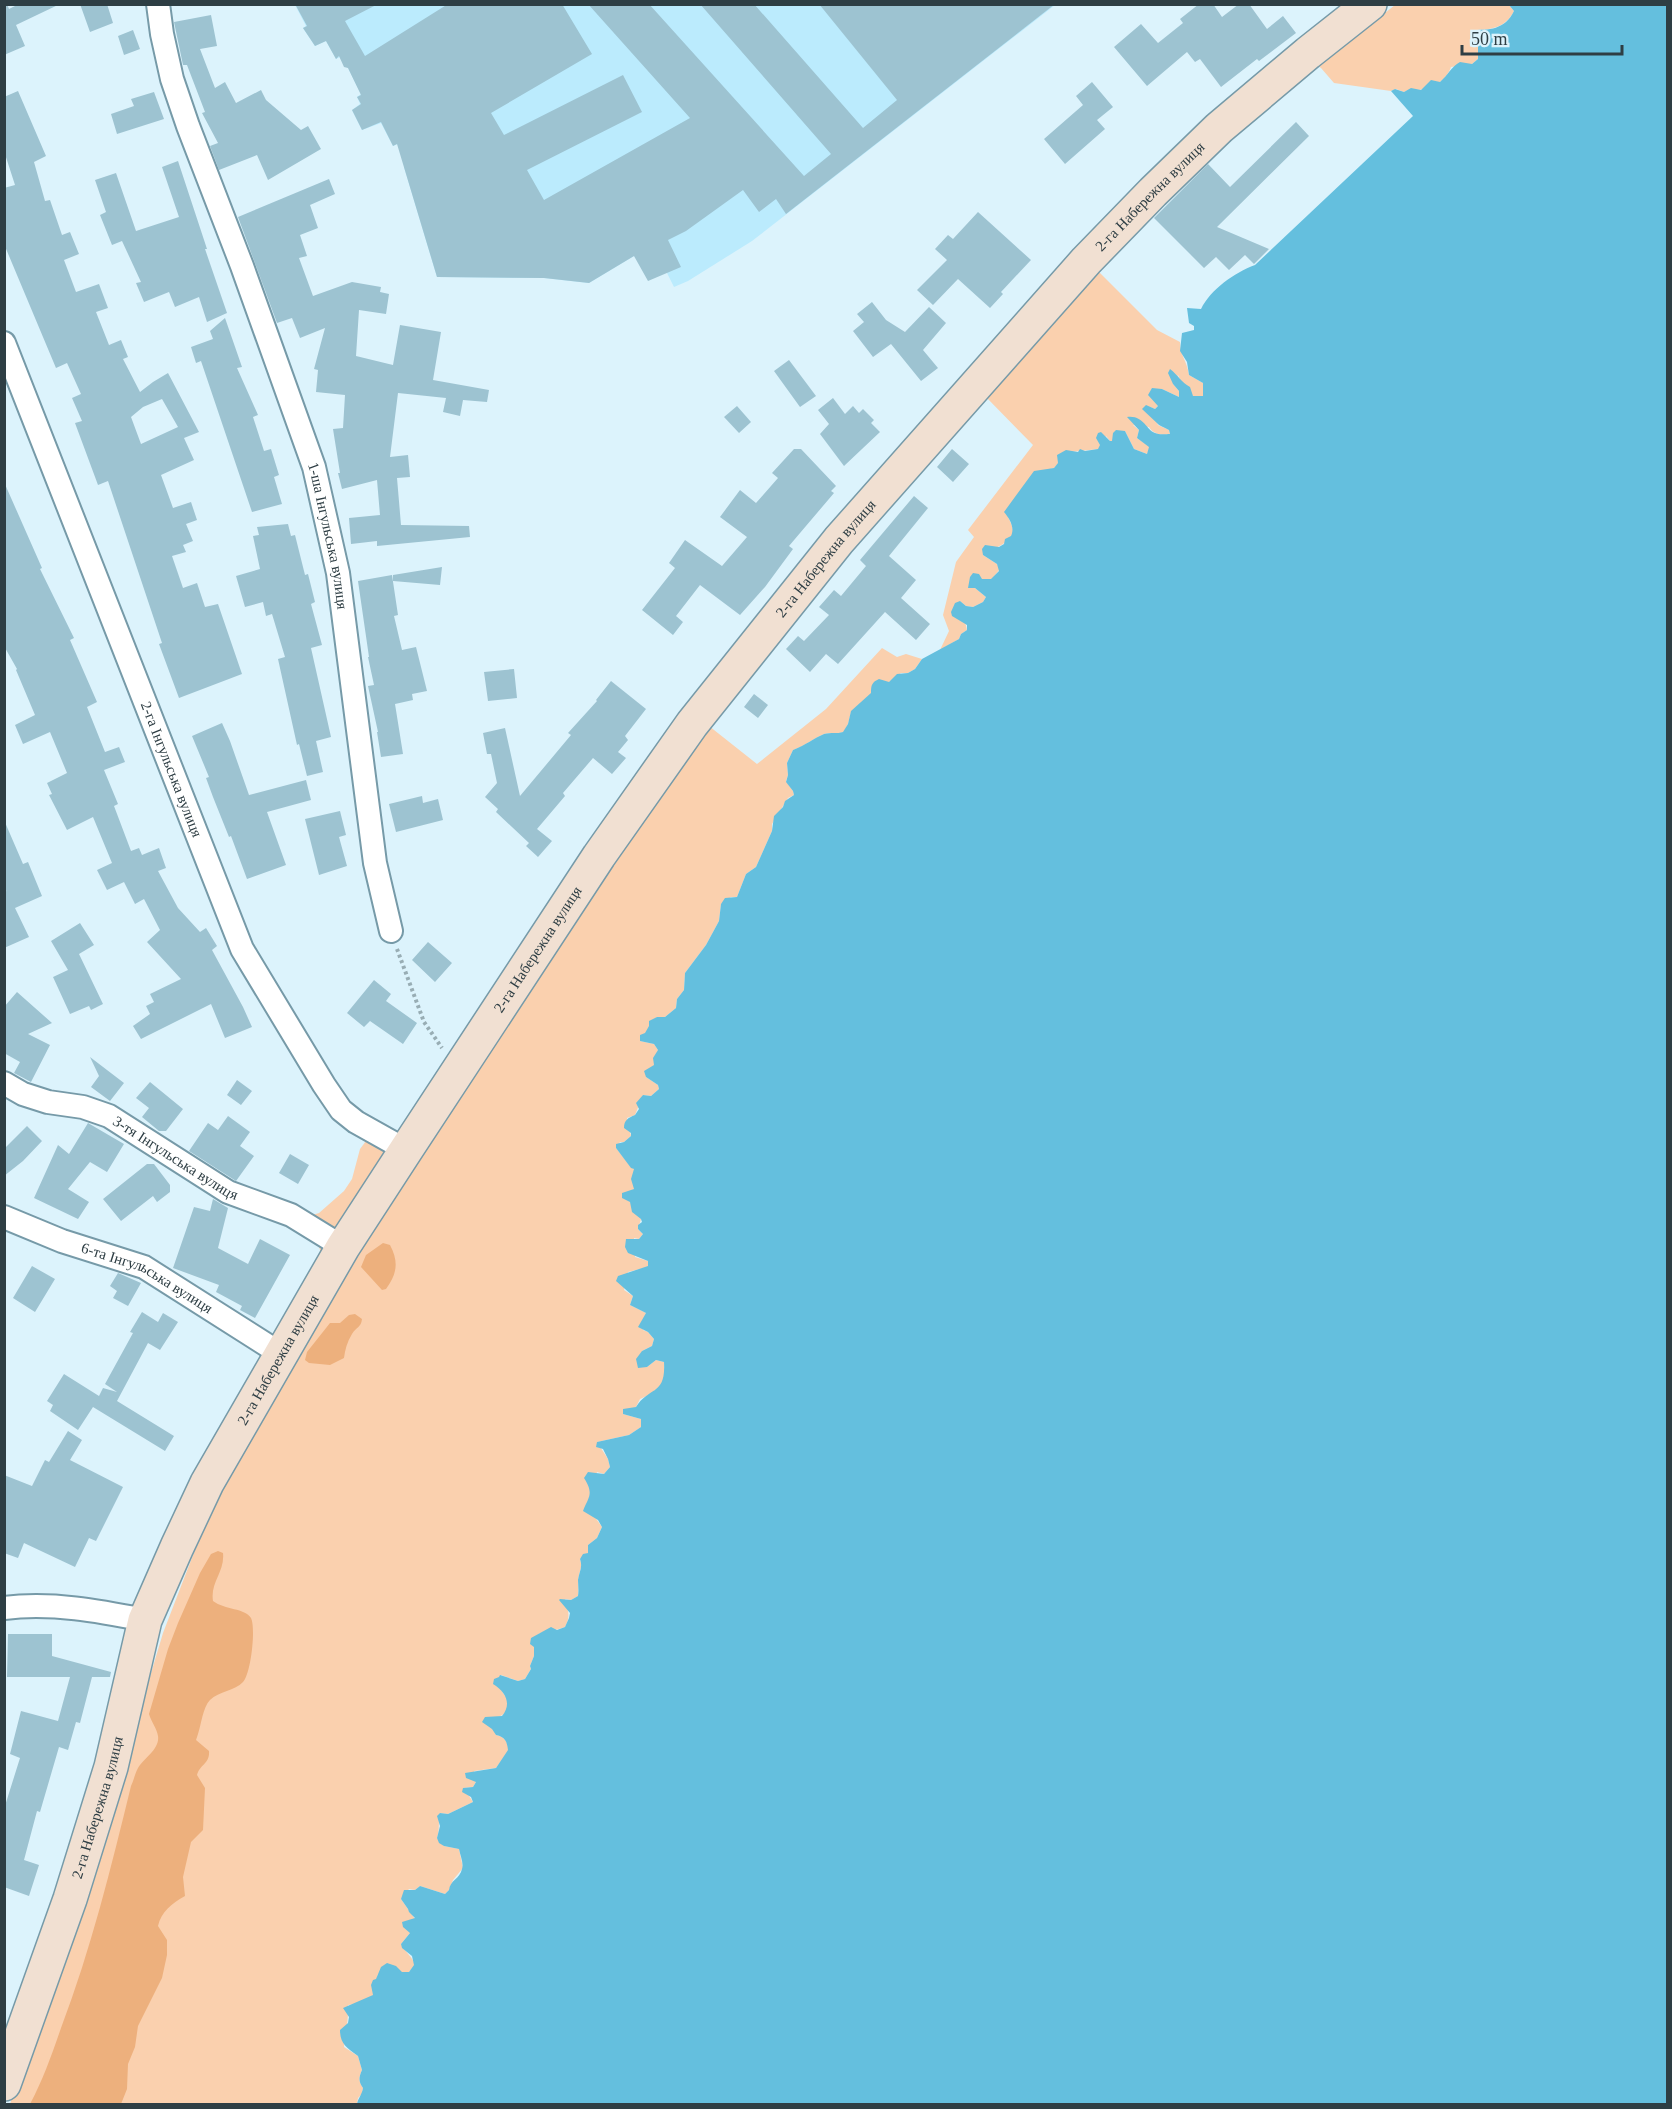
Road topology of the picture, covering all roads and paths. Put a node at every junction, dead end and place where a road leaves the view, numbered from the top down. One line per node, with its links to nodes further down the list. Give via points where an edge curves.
1 (158, 4): 4 (street, 1-ша Інгульська вулиця, via 172,79 314,467 338,573 375,863)
2 (1370, 4): 5 (main road, 2-га Набережна вулиця, via 1219,128 1153,192 1086,261 839,540 692,724 599,856)
3 (4, 343): 7 (street, 2-га Інгульська вулиця, via 242,949 341,1110)
4 (391, 931): 5 (path, via 424,1022)
5 (458, 1072): 7 (main road, 2-га Набережна вулиця)
6 (4, 1083): 9 (street, 3-тя Інгульська вулиця, via 48,1102 109,1116 228,1192 291,1215)
7 (406, 1150): 9 (main road, 2-га Набережна вулиця)
8 (4, 1217): 10 (street, 6-та Інгульська вулиця, via 62,1241 144,1267)
9 (343, 1246): 10 (main road, 2-га Набережна вулиця)
10 (281, 1354): 12 (main road, 2-га Набережна вулиця, via 207,1483)
11 (4, 1608): 12 (street, via 36,1605 96,1610)
12 (145, 1620): 13 (main road, 2-га Набережна вулиця, via 108,1778)
13 (4, 2084)

